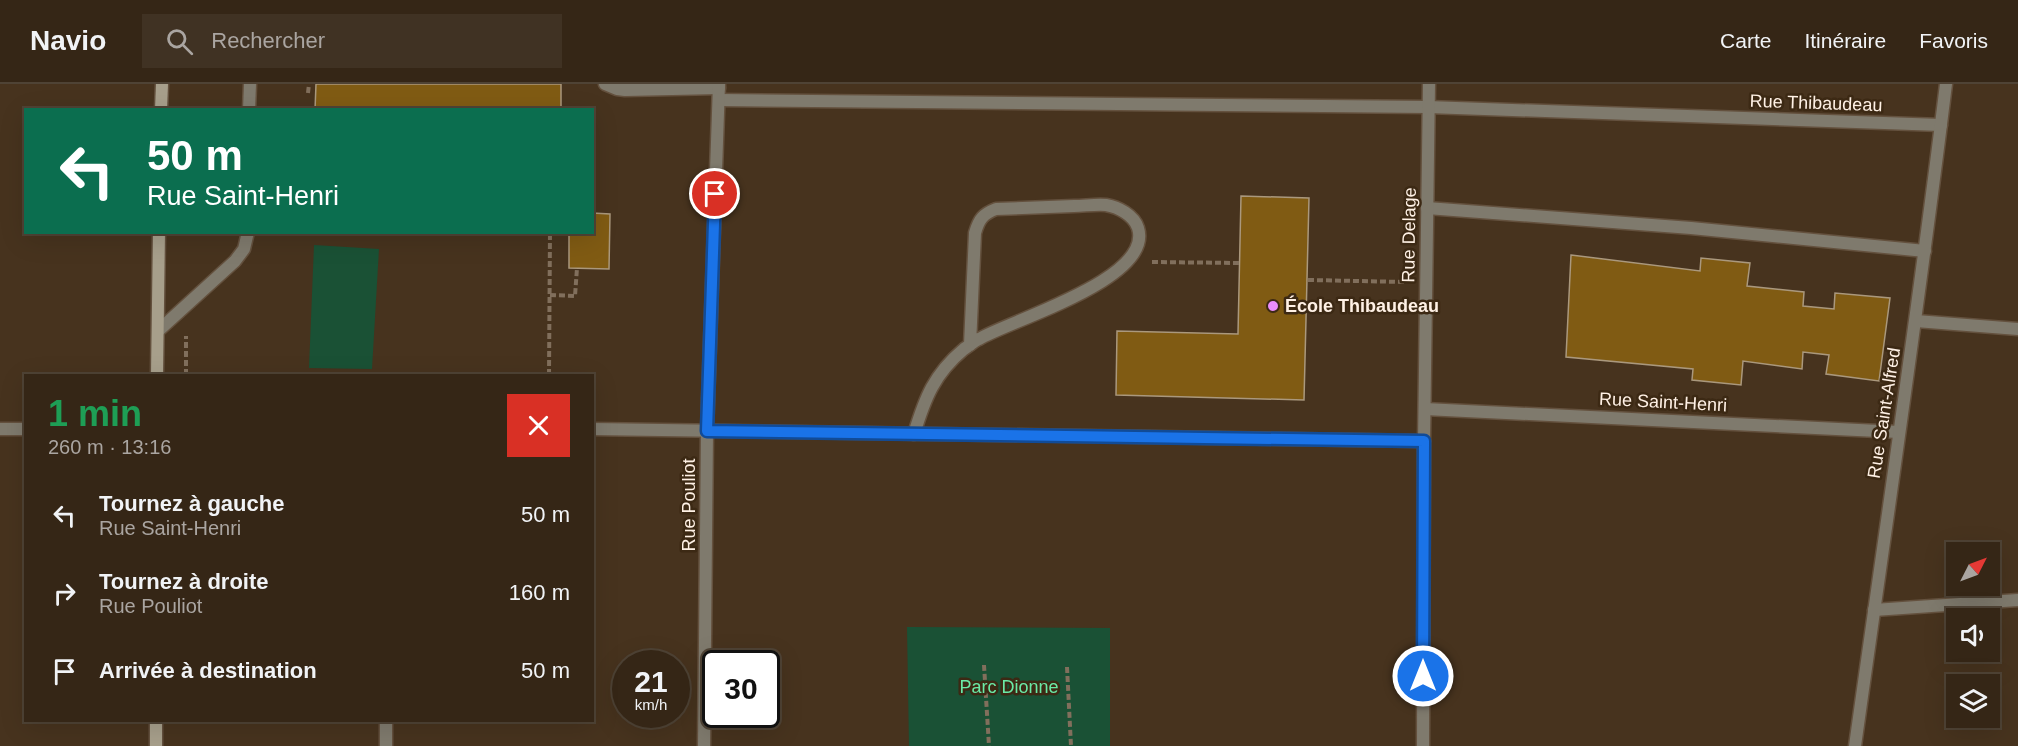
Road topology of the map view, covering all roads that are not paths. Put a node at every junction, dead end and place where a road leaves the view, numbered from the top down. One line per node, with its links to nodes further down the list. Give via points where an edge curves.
1 (162, 84): 8 (street)
2 (250, 84): 9 (street)
3 (605, 84): 6 (street, Rue Thibaudeau, via 625,90)
4 (1429, 84): 7 (street, Rue Delage)
5 (1946, 84): 10 (street, Rue Saint-Alfred)
6 (719, 91): 7 (street, Rue Thibaudeau); 24 (street, Rue Pouliot)
7 (1428, 107): 10 (street, Rue Thibaudeau); 11 (street, Rue Delage)
8 (161, 108)
9 (249, 108)
10 (1941, 125): 14 (street, Rue Saint-Alfred)
11 (1427, 208): 14 (street); 20 (street, Rue Delage)
12 (159, 234): 17 (street)
13 (248, 234): 17 (street, via 244,249 235,261)
14 (1925, 251): 15 (street, Rue Saint-Alfred)
15 (1916, 321): 16 (street); 25 (street, Rue Saint-Alfred)
16 (2018, 329)
17 (158, 330): 19 (street)
18 (970, 345): 18 (street, via 1098,285 1115,273 1138,245 1136,223 1127,214 1106,205 996,209 985,213 975,233); 26 (street, via 948,363 932,384)
19 (157, 374)
20 (1425, 409): 25 (street, Rue Saint-Henri); 27 (street, Rue Delage)
21 (0, 429): 22 (street)
22 (24, 429)
23 (594, 429): 24 (street)
24 (707, 431): 26 (street); 34 (street, Rue Pouliot)
25 (1899, 432): 29 (street, Rue Saint-Alfred)
26 (914, 434): 27 (street)
27 (1424, 441): 35 (street, Rue Delage)
28 (2018, 600): 29 (street)
29 (1874, 610): 36 (street, Rue Saint-Alfred)
30 (156, 722): 32 (street)
31 (386, 722): 33 (street)
32 (156, 746)
33 (386, 746)
34 (704, 746)
35 (1423, 746)
36 (1856, 746)

